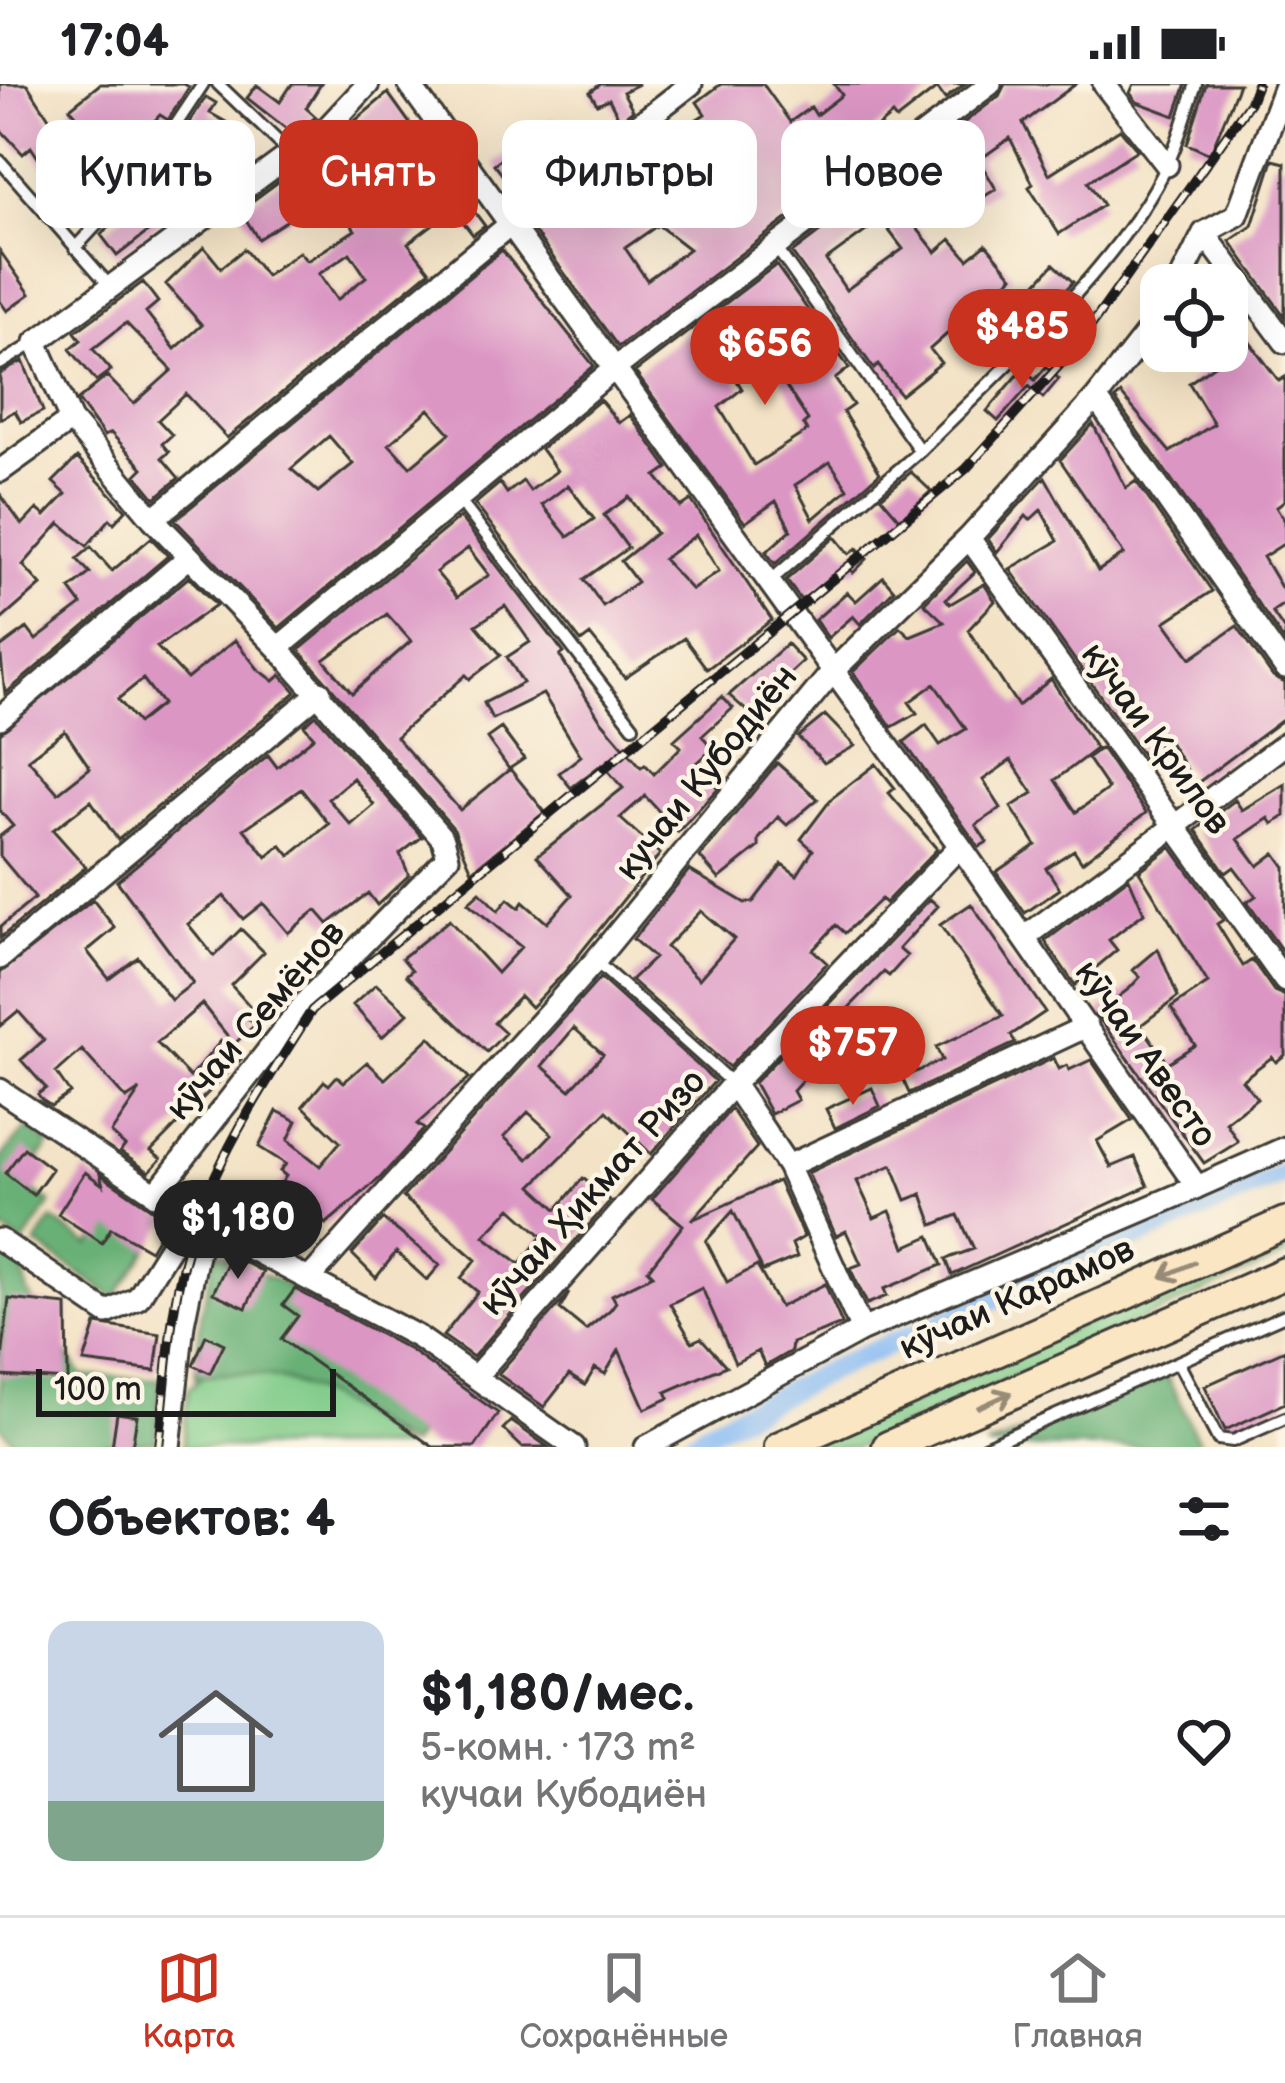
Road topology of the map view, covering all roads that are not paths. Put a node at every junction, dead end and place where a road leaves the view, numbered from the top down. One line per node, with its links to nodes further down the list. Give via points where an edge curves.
1 (203, 84): 21 (lane, via 142,176)
2 (218, 84): 12 (lane)
3 (368, 84): 10 (street)
4 (409, 84): 16 (street, кӯчаи Авесто)
5 (691, 84): 11 (street)
6 (990, 84): 20 (street)
7 (1104, 84): 15 (street)
8 (1196, 84): 15 (lane)
9 (1285, 86): 19 (street, via 1237,215)
10 (335, 120)
11 (645, 120)
12 (279, 143)
13 (0, 161): 21 (lane)
14 (279, 164): 23 (street)
15 (1167, 165): 31 (lane, via 1094,267)
16 (502, 217)
17 (506, 228): 34 (street)
18 (509, 228): 28 (street, кӯчаи Авесто)
19 (1204, 232): 22 (street); 26 (street)
20 (776, 246): 28 (street); 31 (lane)
21 (75, 248): 23 (lane)
22 (1188, 264)
23 (108, 284): 24 (street)
24 (36, 342): 27 (lane); 30 (street)
25 (1140, 342): 29 (street, кучаи Кубодиён)
26 (1285, 342)
27 (0, 364)
28 (614, 369): 33 (street); 37 (street, кӯчаи Авесто)
29 (1096, 398): 35 (street, кучаи Кубодиён); 39 (street)
30 (71, 420): 32 (street); 34 (street)
31 (920, 451): 37 (lane)
32 (0, 472)
33 (459, 500): 38 (street); 43 (lane)
34 (153, 519): 36 (street)
35 (969, 538): 40 (street, кучаи Кубодиён); 45 (street, кӯчаи Крилов)
36 (188, 557): 38 (street); 42 (street)
37 (769, 582): 40 (street, кӯчаи Авесто)
38 (278, 648): 41 (street)
39 (1285, 668)
40 (833, 671): 46 (street, кӯчаи Авесто); 49 (street, кучаи Кубодиён)
41 (320, 692): 48 (street); 57 (street, кӯчаи Семёнов, via 443,839 444,867 310,998)
42 (0, 718)
43 (633, 726)
44 (1285, 744): 45 (street)
45 (1178, 826): 47 (street); 50 (street, кӯчаи Крилов)
46 (960, 846): 47 (street, кӯчаи Авесто); 52 (street, кӯчаи Ҳикмат Ризо)
47 (1024, 938): 51 (street, кӯчаи Авесто)
48 (0, 958)
49 (595, 962): 52 (lane); 62 (street, кучаи Кубодиён)
50 (1285, 980)
51 (1087, 1026): 55 (street); 56 (street, кӯчаи Авесто)
52 (733, 1084): 55 (street); 66 (street, кӯчаи Ҳикмат Ризо)
53 (0, 1090): 57 (street)
54 (1285, 1148): 56 (street, кӯчаи Авесто)
55 (788, 1166): 64 (street)
56 (1196, 1187): 64 (street)
57 (155, 1195): 58 (street)
58 (197, 1218): 60 (street, via 138,1298 107,1313); 62 (street); 68 (street)
59 (1285, 1222): 71 (main road, кӯчаи Карамов, one-way to 71)
60 (0, 1240)
61 (1285, 1274): 72 (main road, one-way to 61)
62 (309, 1279): 66 (street)
63 (1285, 1316): 65 (lane)
64 (862, 1330): 70 (street)
65 (1179, 1364): 67 (lane, via 1218,1439 1233,1441); 73 (lane)
66 (476, 1376): 69 (street)
67 (1285, 1418)
68 (169, 1447)
69 (574, 1447)
70 (646, 1447)
71 (781, 1447)
72 (888, 1447)
73 (984, 1447)

